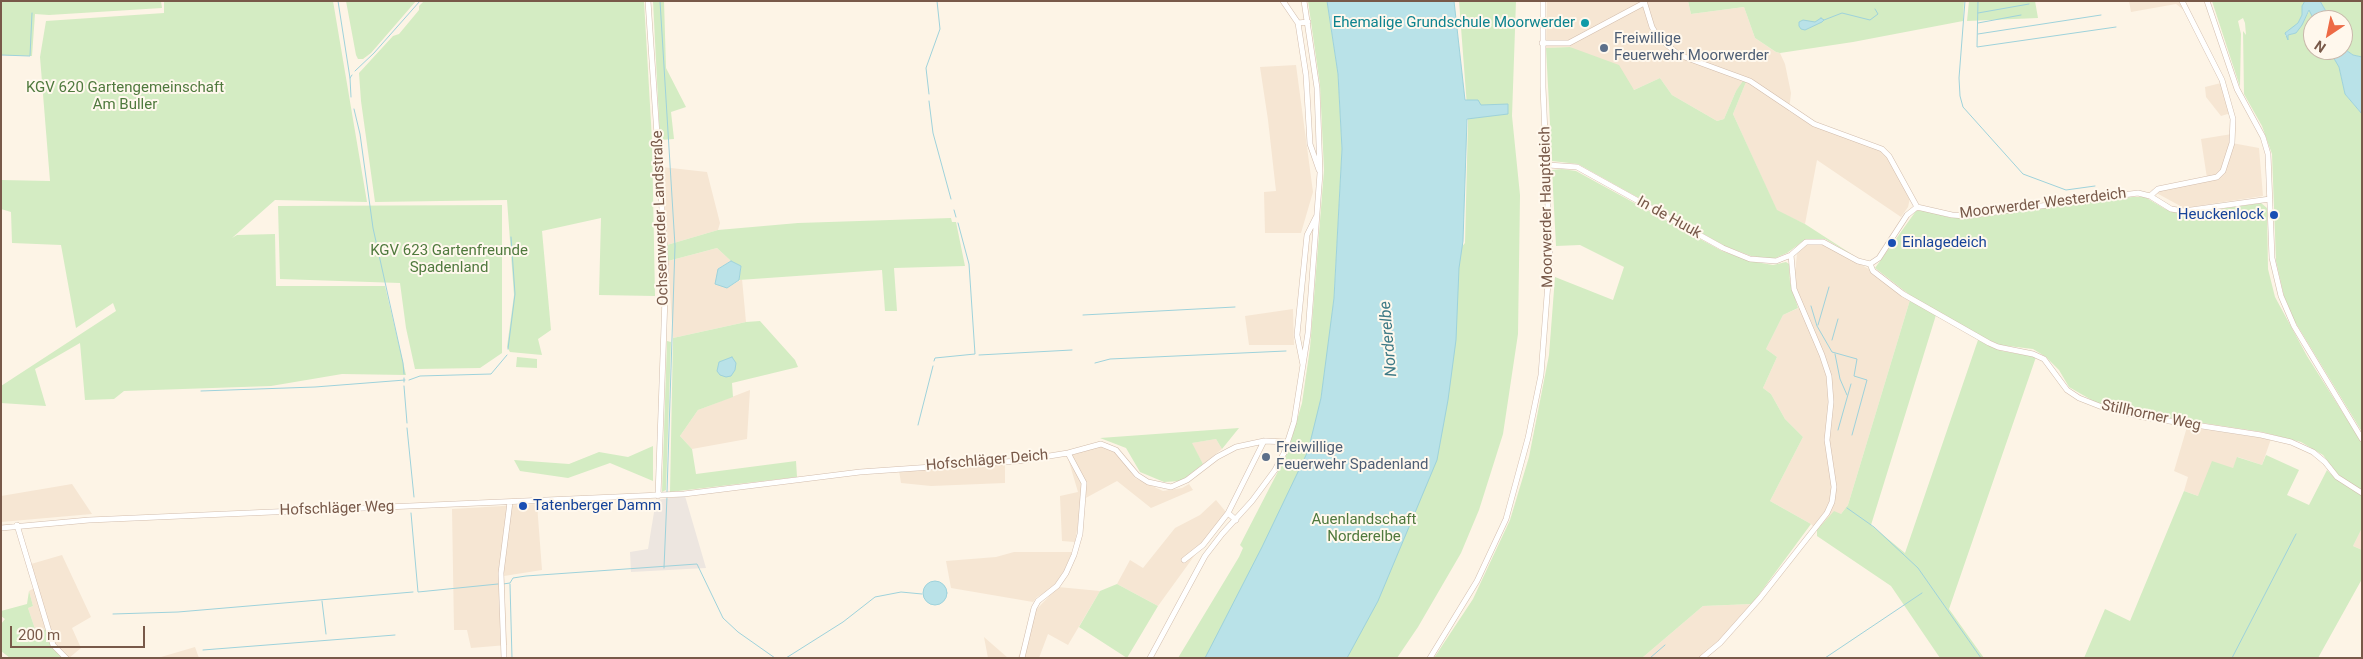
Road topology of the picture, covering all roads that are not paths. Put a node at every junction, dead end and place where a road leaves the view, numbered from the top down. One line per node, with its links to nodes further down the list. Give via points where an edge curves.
1 (648, 1): 25 (street, Ochsenwerder Landstraße, via 666,269)
2 (1283, 1): 9 (street)
3 (1304, 1): 8 (street)
4 (1543, 1): 10 (street, Moorwerder Hauptdeich)
5 (2182, 1): 13 (street, Moorwerder Westerdeich, via 2217,67 2232,112 2234,135 2223,171 2217,177 2158,189)
6 (2207, 1): 14 (street, via 2240,96 2263,136 2268,154)
7 (1644, 2): 10 (street, via 1569,43); 15 (street, via 1658,37 1679,55 1750,81 1814,124 1882,149 1890,156)
8 (1308, 22): 9 (street); 12 (street, via 1317,88)
9 (1298, 23): 12 (street, via 1306,75 1310,144)
10 (1542, 43): 11 (street, Moorwerder Hauptdeich)
11 (1548, 165): 17 (street, In de Huuk, via 1577,168 1737,254 1769,262); 36 (street, Moorwerder Hauptdeich, via 1549,287 1544,354 1528,438 1513,497 1496,542 1477,581)
12 (1320, 173): 16 (street)
13 (2150, 196): 14 (street, via 2171,209 2184,211); 15 (street, Moorwerder Westerdeich, via 2131,193 1966,216)
14 (2270, 198): 20 (street, via 2272,258 2280,296 2294,326)
15 (1917, 207): 18 (street, via 1907,215 1879,258)
16 (1318, 214): 19 (street); 19 (street, via 1307,235 1297,335)
17 (1791, 255): 18 (street, Stillhorner Weg, via 1806,242 1823,242); 37 (street, via 1794,289 1829,376 1831,395 1827,440 1834,487 1832,502 1827,513 1760,598 1720,643)
18 (1870, 264): 24 (street, Stillhorner Weg, via 1903,294 1998,348 2044,359 2067,390 2079,398 2143,417 2291,442 2313,452 2337,477)
19 (1304, 370): 22 (street)
20 (2362, 439)
21 (1264, 441): 22 (street, Hofschläger Deich); 23 (street, Hofschläger Deich, via 1226,451 1187,480 1171,487 1148,482 1137,475 1109,446 1096,445); 27 (street)
22 (1288, 442): 28 (street, via 1275,470)
23 (1068, 453): 25 (street, Hofschläger Deich, via 994,463 860,472); 34 (street, via 1084,483 1080,534 1066,573 1034,608)
24 (2362, 492)
25 (660, 496): 26 (street, Hofschläger Weg)
26 (510, 502): 29 (street, Hofschläger Weg); 33 (street, via 501,573)
27 (1228, 513): 28 (street); 31 (street, via 1203,545)
28 (1236, 520): 35 (street, via 1205,556)
29 (17, 525): 30 (street, Hofschläger Weg); 32 (street, via 53,646)
30 (1, 528)
31 (1184, 560)
32 (66, 658)
33 (504, 658)
34 (1022, 658)
35 (1150, 658)
36 (1430, 658)
37 (1702, 658)

